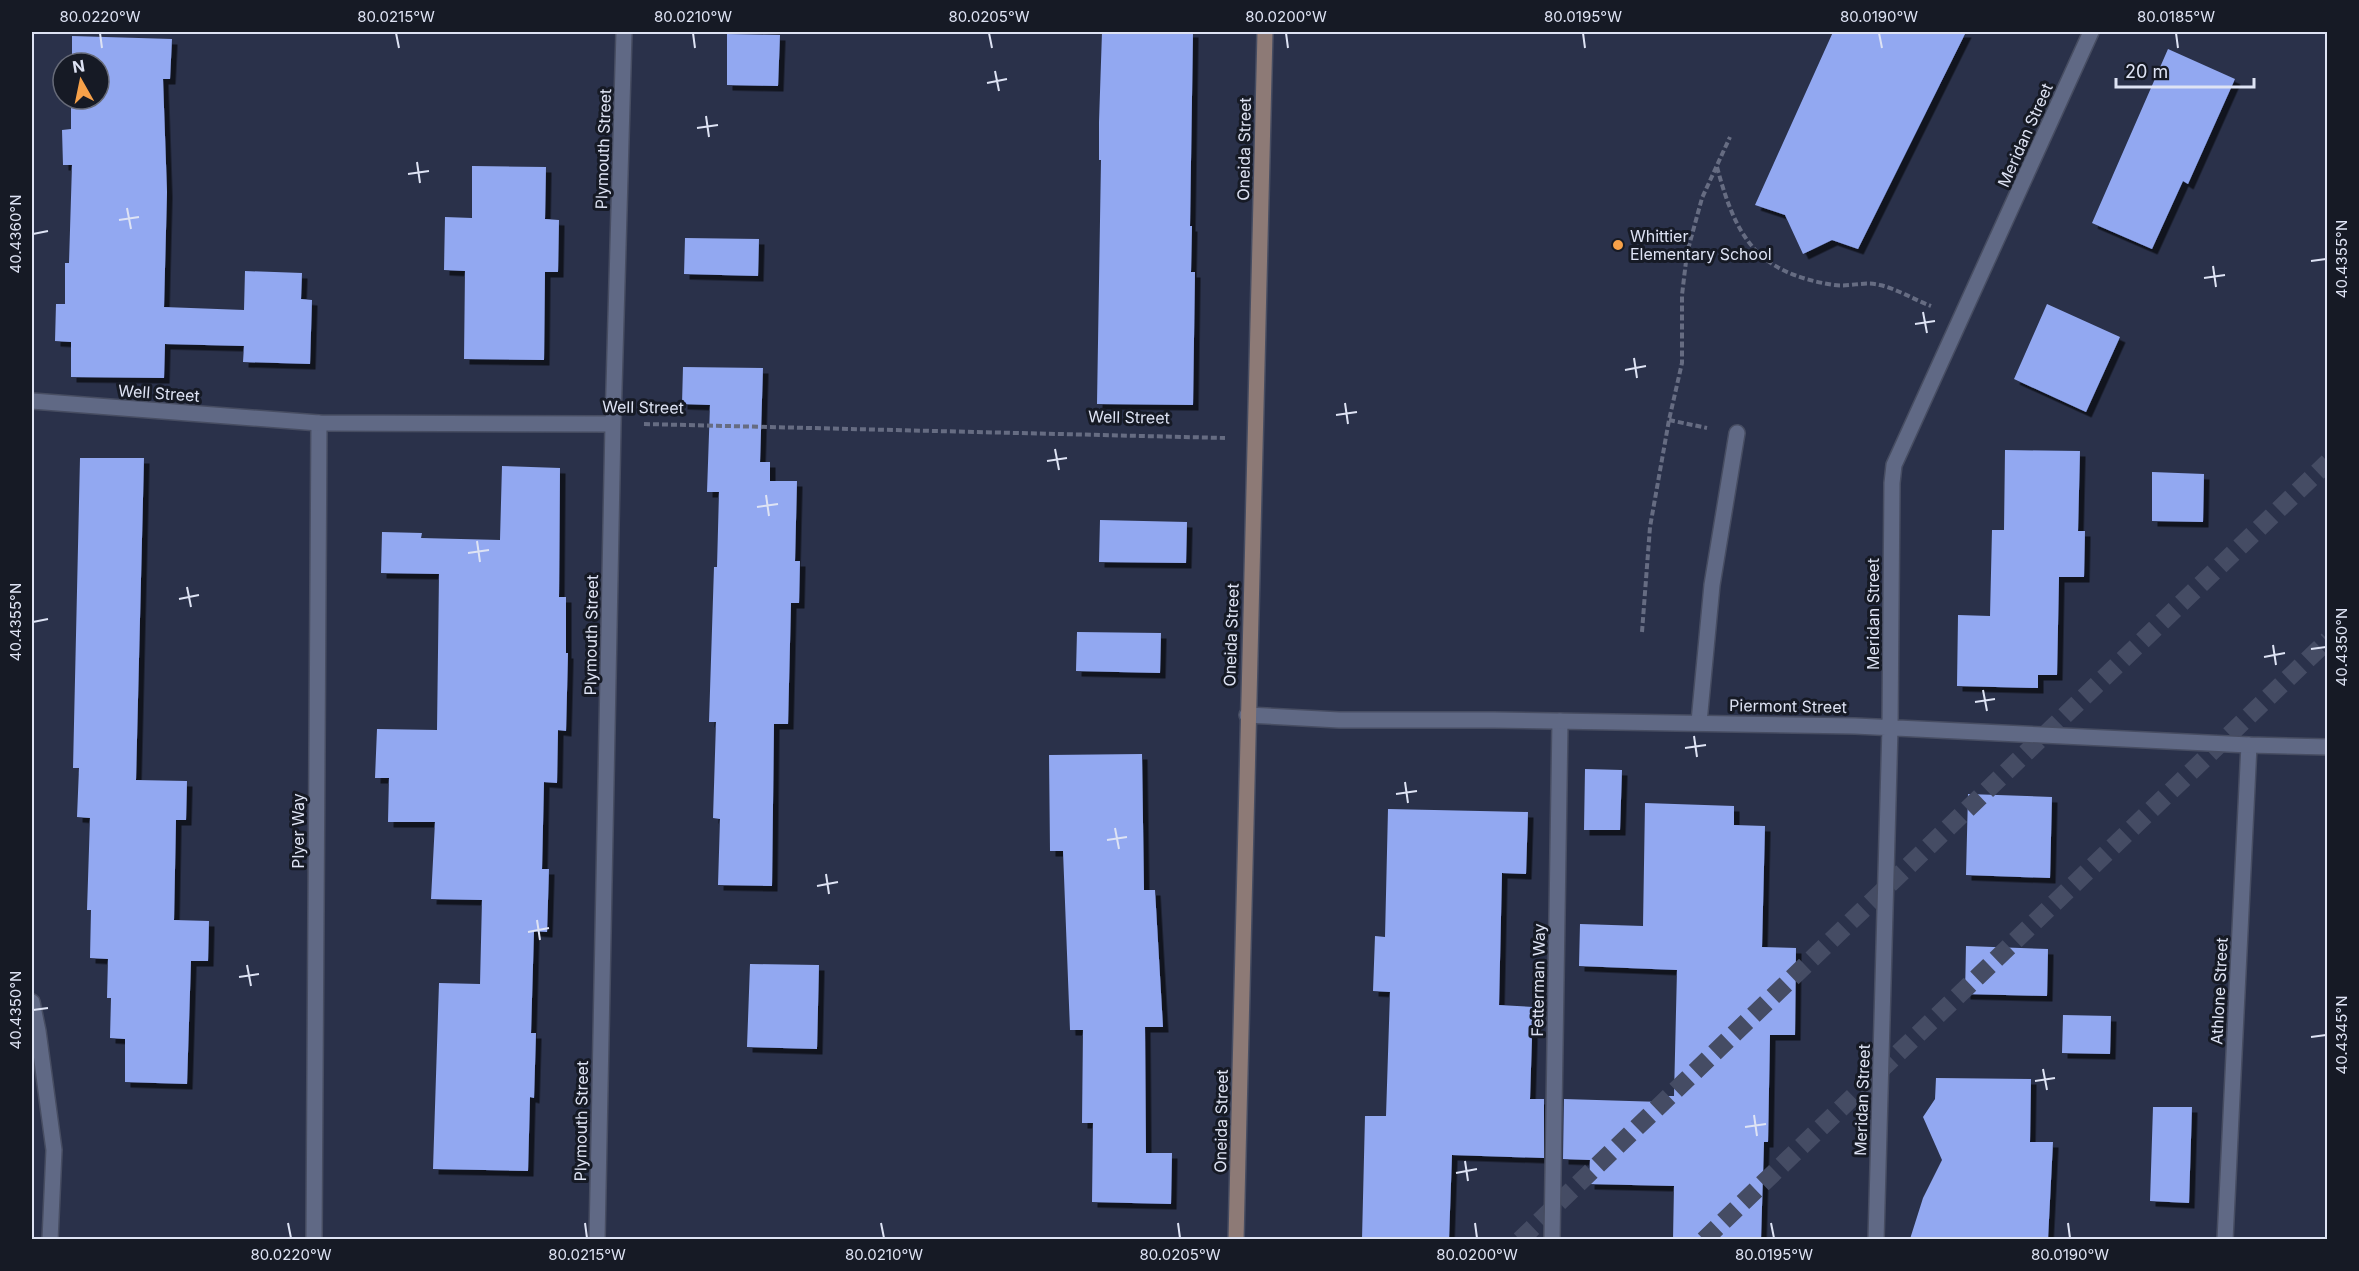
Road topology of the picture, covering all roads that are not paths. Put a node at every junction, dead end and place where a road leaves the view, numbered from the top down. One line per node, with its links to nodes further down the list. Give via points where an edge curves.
1 (624, 32): 6 (street, Plymouth Street)
2 (1264, 32): 8 (street, Oneida Street)
3 (2091, 32): 11 (street, Meridan Street, via 1894,465)
4 (32, 401): 5 (street, Well Street)
5 (319, 423): 6 (street, Well Street); 17 (street, Plyer Way)
6 (613, 424): 18 (street, Plymouth Street)
7 (1737, 433): 10 (street, via 1712,585)
8 (1247, 715): 9 (street, Piermont Street, via 1339,720); 19 (street, Oneida Street)
9 (1560, 721): 10 (street, Piermont Street); 20 (street, Fetterman Way)
10 (1699, 722): 11 (street, Piermont Street)
11 (1890, 728): 12 (street, Piermont Street); 21 (street, Meridan Street)
12 (2250, 745): 13 (street, Piermont Street); 22 (street, Athlone Street)
13 (2328, 747)
14 (32, 1002): 15 (street)
15 (34, 1030): 16 (street, via 54,1149)
16 (50, 1239)
17 (314, 1239)
18 (597, 1239)
19 (1236, 1239)
20 (1552, 1239)
21 (1876, 1239)
22 (2225, 1239)

